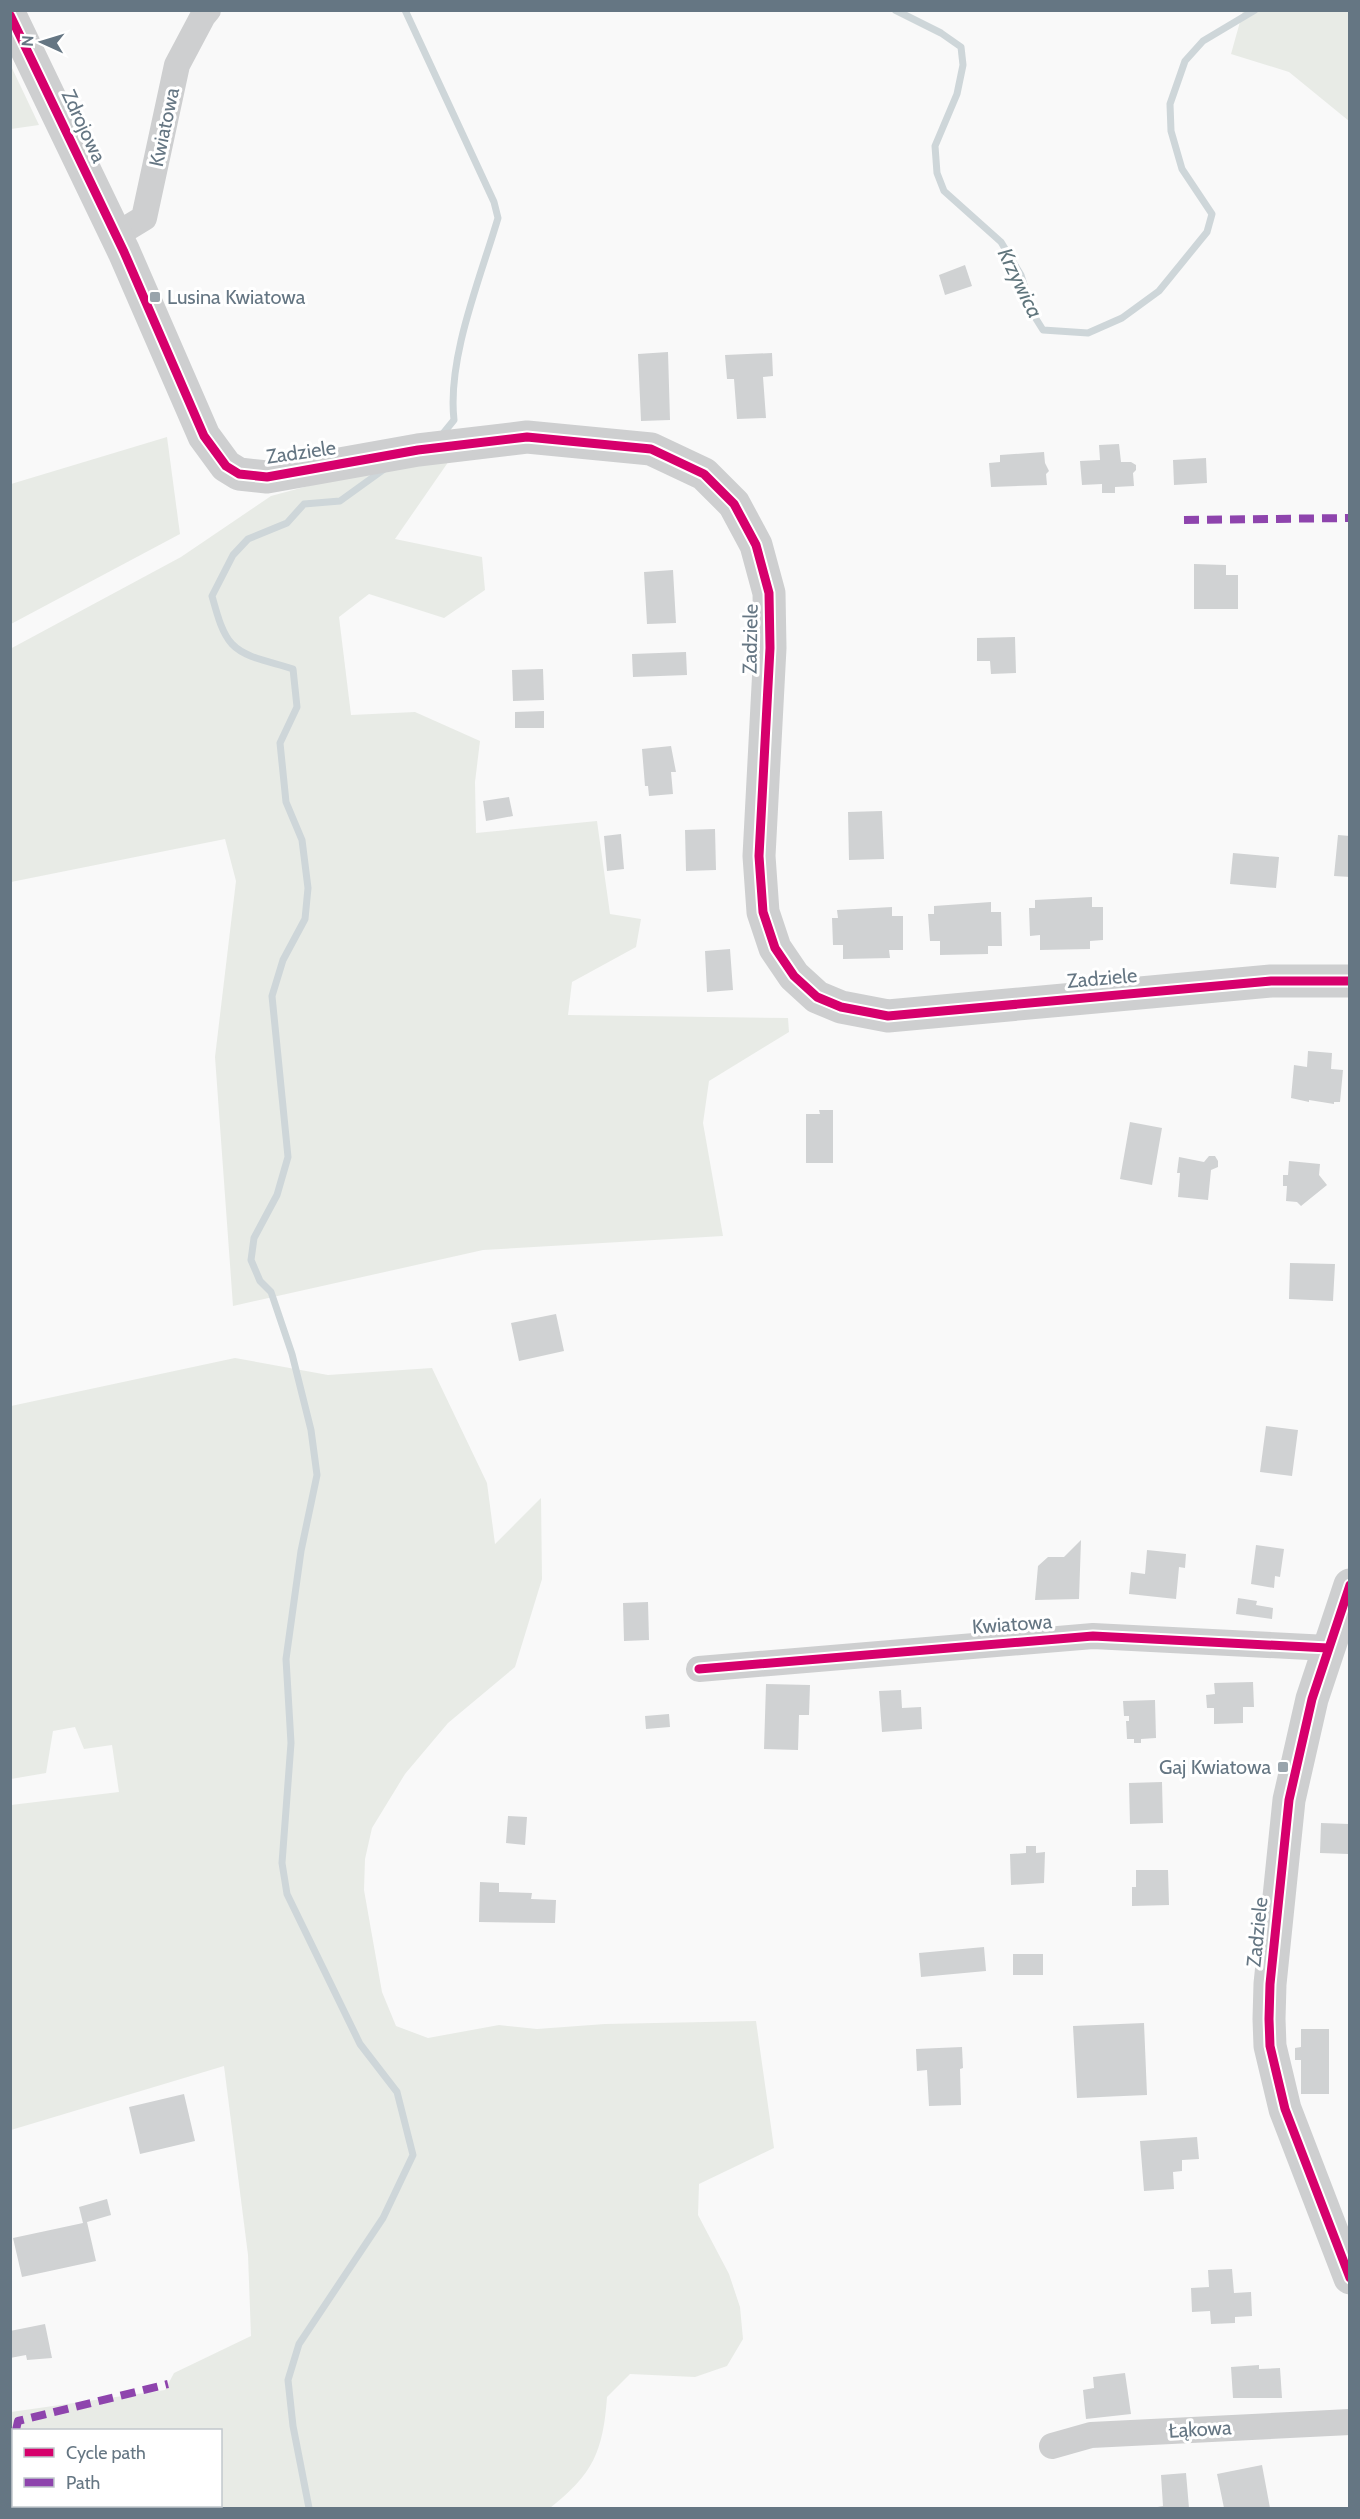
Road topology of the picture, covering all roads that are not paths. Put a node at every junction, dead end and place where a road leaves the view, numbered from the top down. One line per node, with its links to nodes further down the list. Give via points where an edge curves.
1 (208, 10): 3 (street, Kwiatowa, via 177,65 144,218)
2 (10, 15): 3 (street, Zdrojowa)
3 (120, 244): 4 (street, Zadziele, via 204,436 226,466 239,474 294,474 418,450 527,437 651,449 704,474 734,504 756,545 769,593 770,648 759,856 763,912 775,948 794,976 818,997 841,1008 888,1016 1271,981)
4 (1350, 981)
5 (1350, 1585): 6 (street, Zadziele)
6 (1328, 1648): 7 (street, Kwiatowa, via 1093,1636); 8 (street, Zadziele, via 1289,1800 1270,1983 1270,2046 1285,2109)
7 (699, 1668)
8 (1350, 2278)
9 (1350, 2421): 10 (street, Łąkowa, via 1091,2435)
10 (1052, 2446)

